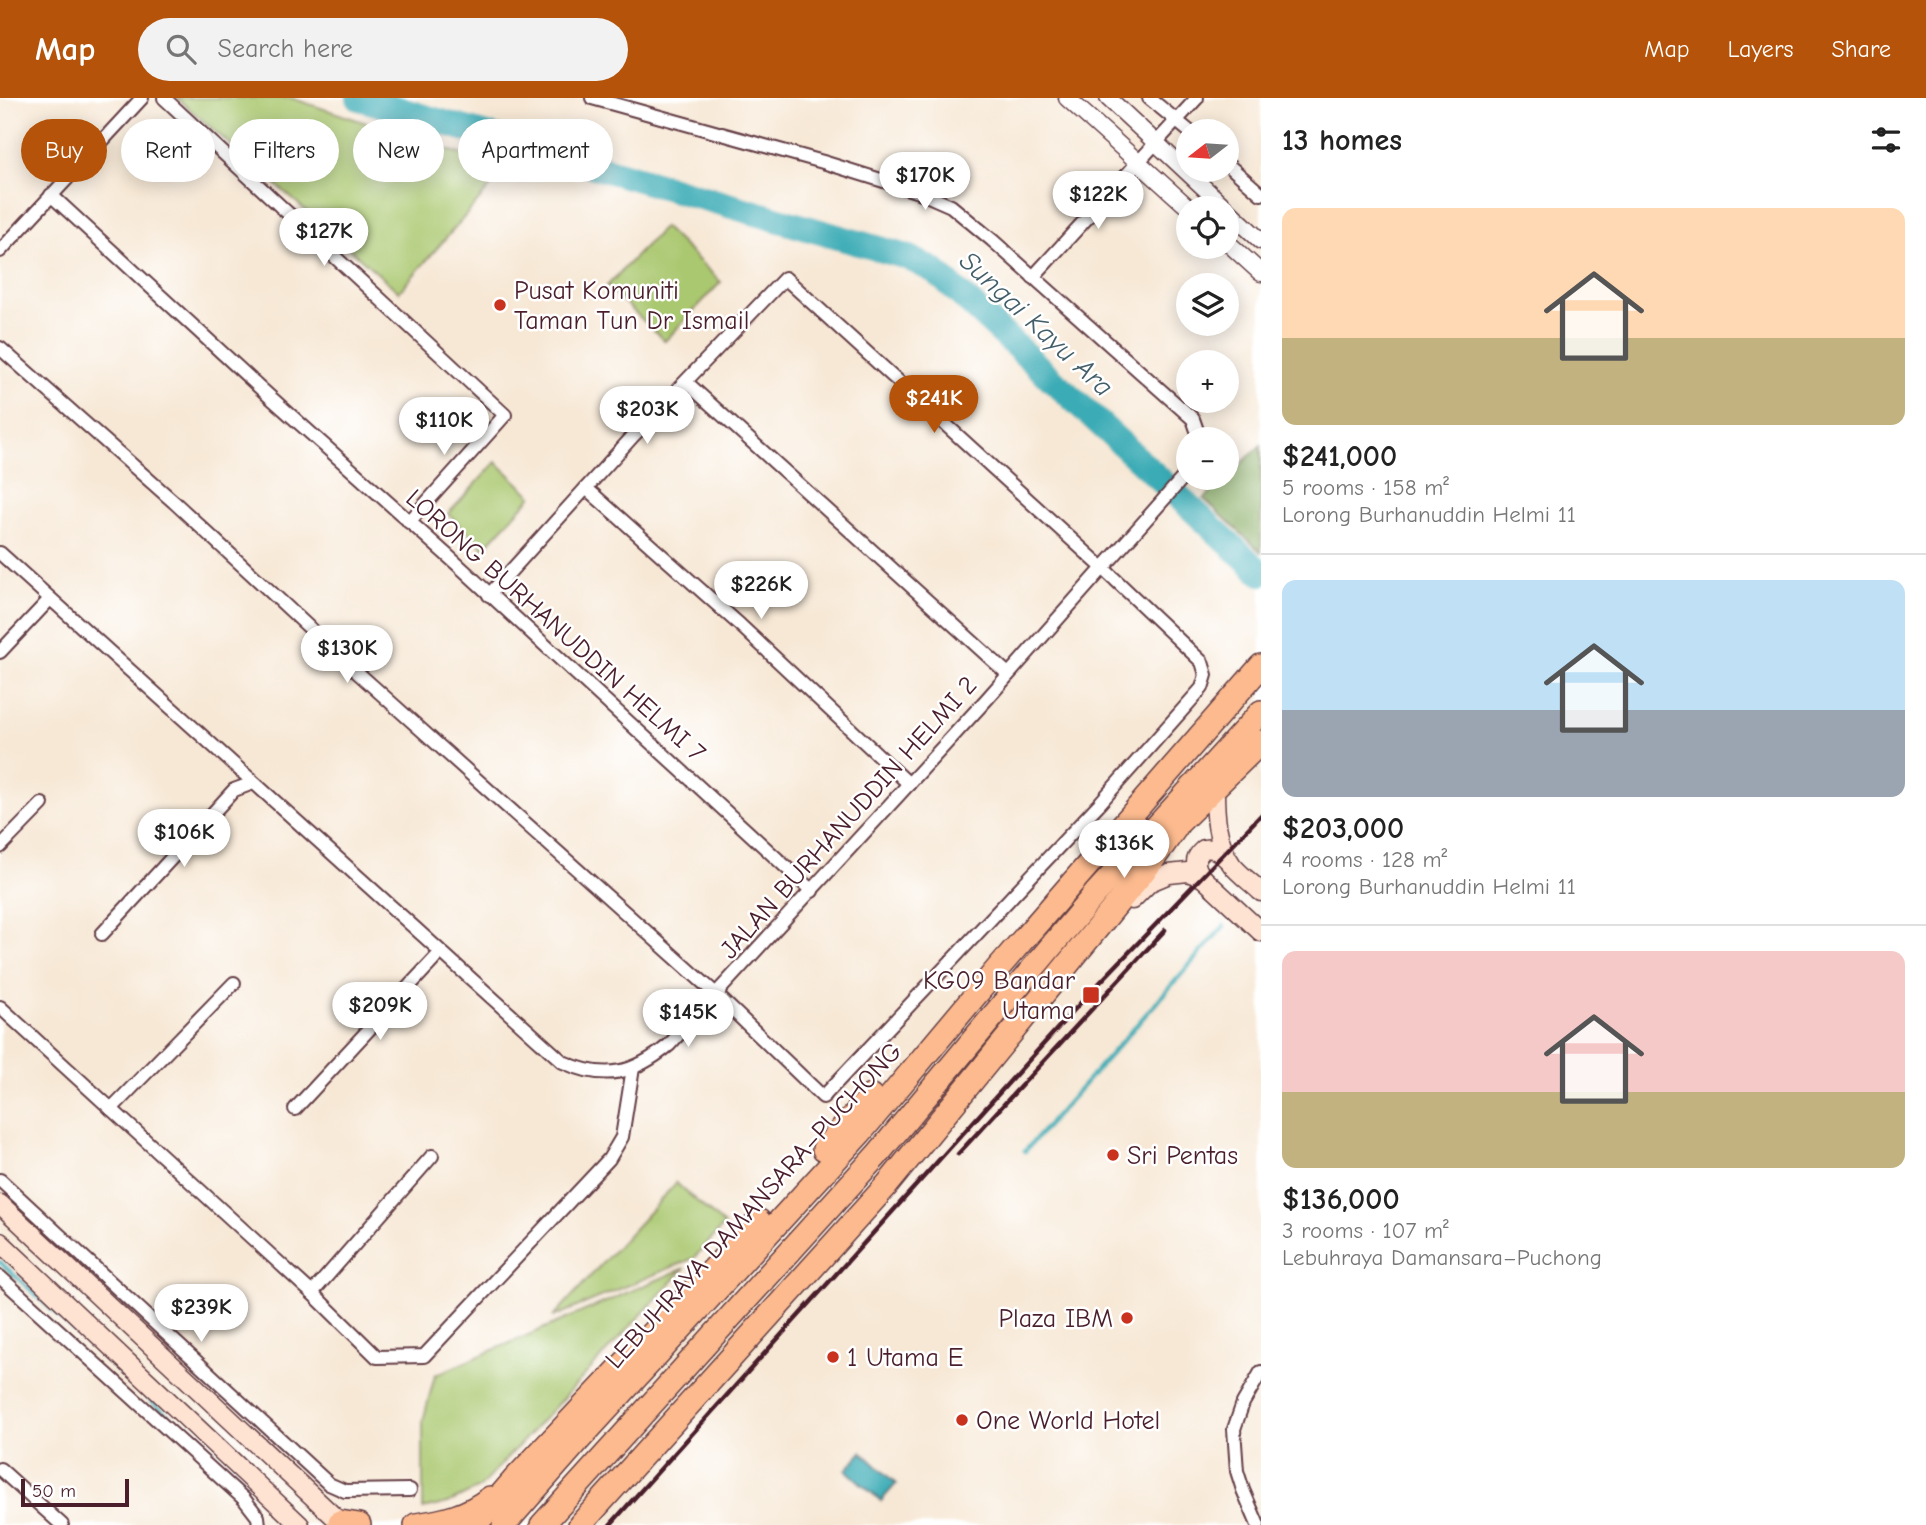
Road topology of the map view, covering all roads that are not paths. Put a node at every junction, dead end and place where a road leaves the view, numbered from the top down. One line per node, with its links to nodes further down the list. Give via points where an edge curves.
1 (142, 98): 13 (street)
2 (164, 98): 25 (street, via 505,415)
3 (592, 98): 19 (street, via 919,192 951,206)
4 (1067, 98): 10 (street)
5 (1108, 98): 9 (street)
6 (1149, 98): 8 (street)
7 (1197, 98): 8 (street)
8 (1175, 121): 9 (street)
9 (1157, 142): 10 (street); 15 (street)
10 (1138, 163): 14 (street); 19 (street)
11 (1239, 175): 12 (street)
12 (1261, 194)
13 (51, 195): 16 (street); 25 (street, LORONG BURHANUDDIN HELMI 7)
14 (1176, 197)
15 (1261, 241)
16 (0, 251)
17 (1239, 253): 18 (street)
18 (1261, 273)
19 (1033, 277): 22 (street, via 1193,419)
20 (0, 348): 52 (street)
21 (686, 383): 24 (street); 27 (street, via 785,278); 32 (street)
22 (1196, 427)
23 (1176, 485): 27 (street, JALAN BURHANUDDIN HELMI 2)
24 (586, 488): 28 (street); 36 (street)
25 (409, 522): 28 (street, LORONG BURHANUDDIN HELMI 7)
26 (0, 553): 29 (street, JALAN BURHANUDDIN HELMI 2)
27 (1104, 569): 32 (street, JALAN BURHANUDDIN HELMI 2); 52 (street, via 1202,662 1206,675 1202,688 1099,804 823,1097)
28 (489, 595): 43 (street, LORONG BURHANUDDIN HELMI 7)
29 (50, 599): 30 (street); 35 (street, JALAN BURHANUDDIN HELMI 2)
30 (0, 652)
31 (1261, 666): 50 (highway, LEBUHRAYA DAMANSARA–PUCHONG)
32 (1008, 674): 36 (street, JALAN BURHANUDDIN HELMI 2)
33 (1261, 712): 45 (highway, LEBUHRAYA DAMANSARA–PUCHONG)
34 (1261, 742): 37 (highway)
35 (253, 783): 47 (street, via 234,790); 48 (street, JALAN BURHANUDDIN HELMI 2)
36 (909, 784): 43 (street, JALAN BURHANUDDIN HELMI 2)
37 (1215, 789): 39 (highway); 41 (main road, via 1215,816)
38 (42, 804): 40 (street)
39 (1176, 827): 45 (highway, via 1101,899); 49 (highway)
40 (0, 847)
41 (1232, 864): 42 (main road, via 1218,851 1204,849 1195,860); 44 (main road)
42 (1203, 878): 46 (main road); 49 (main road, via 1188,872 1150,882)
43 (812, 891): 52 (street, JALAN BURHANUDDIN HELMI 2)
44 (1261, 892)
45 (1078, 913): 74 (highway, LEBUHRAYA DAMANSARA–PUCHONG, via 877,1155)
46 (1261, 932)
47 (102, 934)
48 (441, 952): 54 (street, JALAN BURHANUDDIN HELMI 2, via 563,1062 584,1072); 55 (street)
49 (1070, 962): 75 (highway, via 887,1185)
50 (999, 967): 65 (highway, via 937,1022 795,1182); 73 (highway, LEBUHRAYA DAMANSARA–PUCHONG, via 860,1133)
51 (234, 983): 56 (street)
52 (717, 995): 54 (street, JALAN BURHANUDDIN HELMI 2, via 669,1045)
53 (0, 1007): 56 (street)
54 (633, 1068): 62 (street, via 622,1137 609,1159 424,1356 377,1357)
55 (295, 1109)
56 (111, 1110): 62 (street)
57 (432, 1156): 62 (street)
58 (0, 1180): 66 (street, via 329,1484 345,1491)
59 (0, 1204): 67 (main road)
60 (0, 1242): 70 (main road)
61 (0, 1277): 69 (street, via 227,1482 251,1506)
62 (312, 1293)
63 (1261, 1372): 76 (street, via 1234,1429 1237,1471)
64 (0, 1469): 68 (street)
65 (514, 1480): 71 (highway, via 472,1511); 72 (highway)
66 (410, 1490)
67 (347, 1524)
68 (62, 1525)
69 (259, 1525)
70 (300, 1525)
71 (416, 1525)
72 (475, 1525)
73 (505, 1525)
74 (542, 1525)
75 (579, 1525)
76 (1258, 1525)

